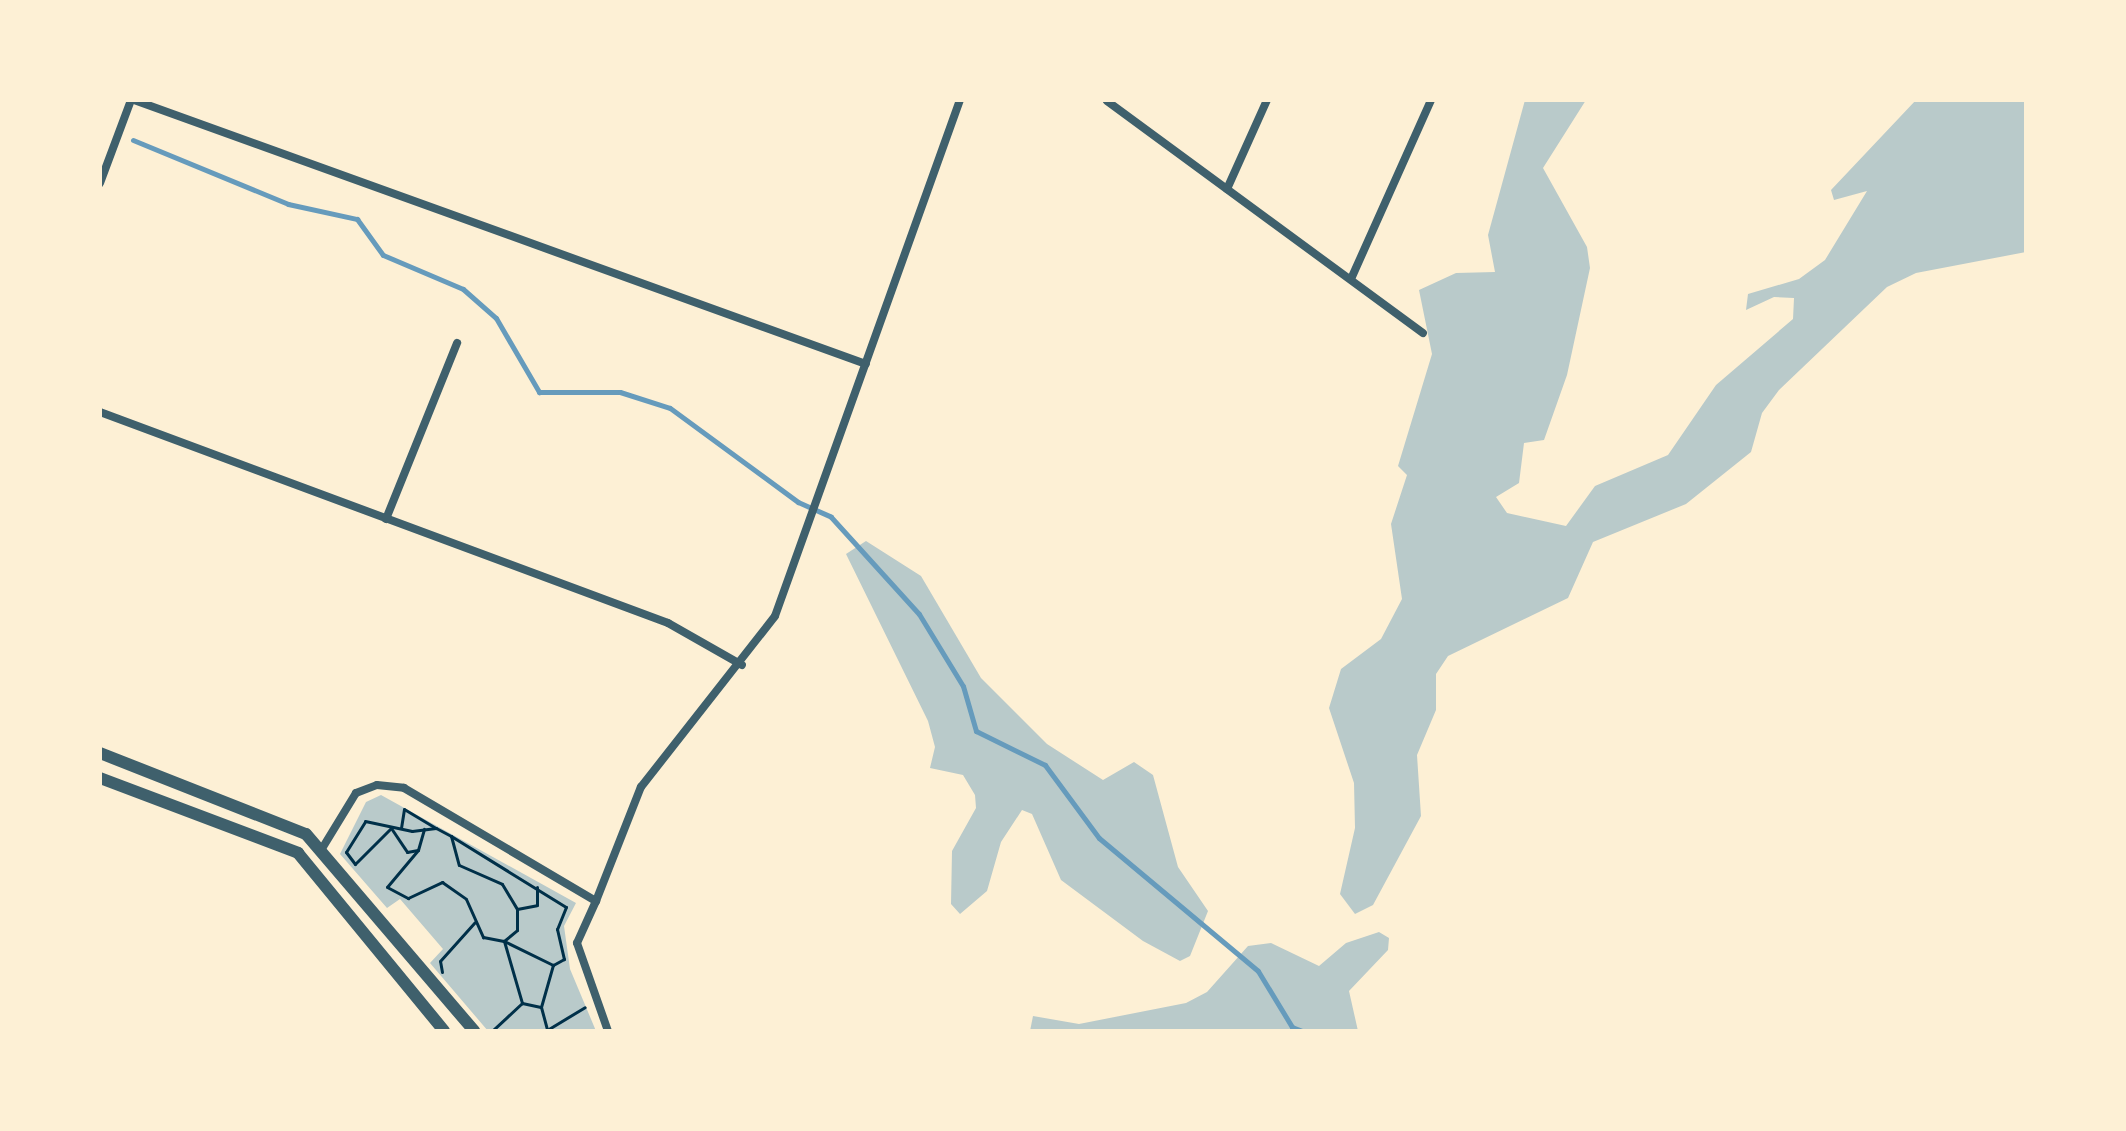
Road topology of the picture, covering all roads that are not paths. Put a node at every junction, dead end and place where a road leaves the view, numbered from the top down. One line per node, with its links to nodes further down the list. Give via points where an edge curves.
1 (132, 100): 6 (street); 11 (street)
2 (960, 100): 11 (street)
3 (1267, 100): 7 (street)
4 (1431, 100): 8 (street)
5 (1107, 101): 7 (street)
6 (100, 183)
7 (1227, 189): 8 (street)
8 (1351, 279): 9 (street)
9 (1423, 333)
10 (457, 343): 13 (street)
11 (866, 364): 14 (street, via 775,616)
12 (100, 412): 13 (street)
13 (386, 519): 14 (street, via 668,623)
14 (742, 665): 20 (street, via 641,787)
15 (100, 753): 17 (street)
16 (100, 778): 19 (street)
17 (306, 834): 18 (street); 19 (street)
18 (323, 847): 20 (street, via 356,793 377,785 404,788); 22 (street)
19 (298, 853): 21 (street)
20 (596, 901): 23 (street, via 577,943)
21 (444, 1031)
22 (474, 1031)
23 (608, 1031)

